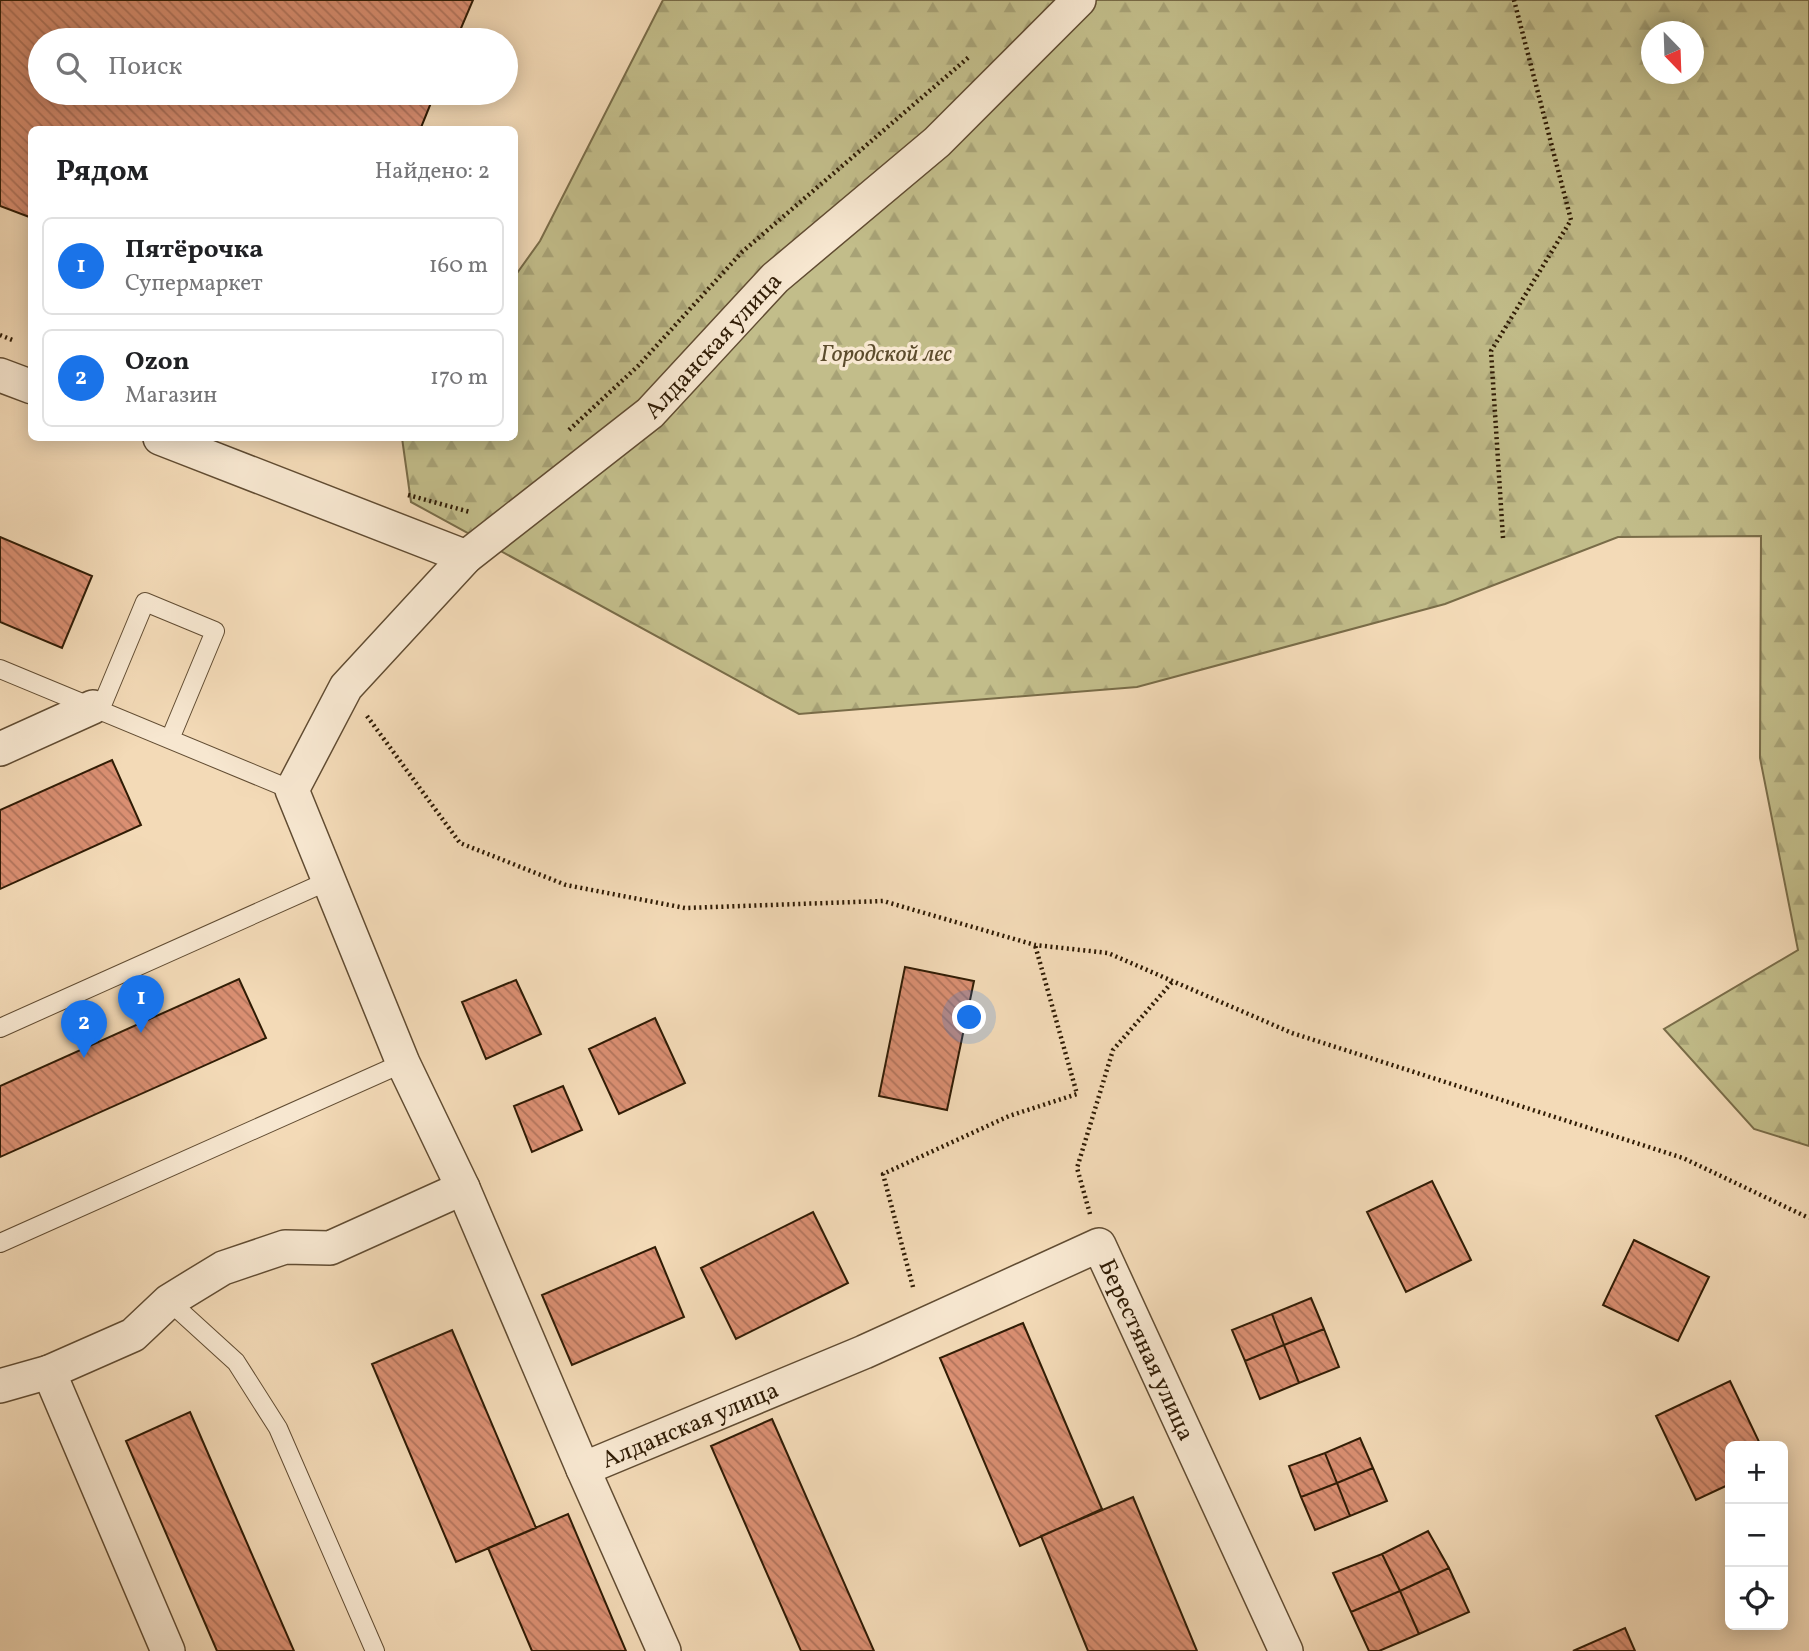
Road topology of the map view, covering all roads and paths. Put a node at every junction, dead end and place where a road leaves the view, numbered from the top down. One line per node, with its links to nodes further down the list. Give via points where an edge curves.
1 (1079, 0): 11 (street, Алданская улица, via 937,142 775,278 650,413)
2 (1514, 0): 10 (path, via 1572,220 1491,351)
3 (973, 54): 6 (path, via 742,252 638,366)
4 (0, 375): 5 (street)
5 (28, 386)
6 (568, 430)
7 (168, 441): 11 (street)
8 (405, 494): 9 (path)
9 (477, 514)
10 (1503, 538)
11 (466, 557): 13 (street, Алданская улица)
12 (0, 669): 14 (lane)
13 (346, 687): 17 (street, Алданская улица); 19 (path, via 460,842 566,885 685,908 883,901)
14 (96, 709): 15 (lane); 15 (lane, via 145,602 215,631); 16 (street)
15 (170, 739): 17 (lane)
16 (0, 749)
17 (292, 790): 18 (street)
18 (328, 881): 21 (lane); 22 (street)
19 (1035, 945): 20 (path, via 1108,953); 27 (path, via 1077,1094 1009,1116 883,1174)
20 (1173, 981): 24 (path, via 1292,1033 1684,1158); 26 (path, via 1113,1050 1077,1168)
21 (0, 1028)
22 (402, 1063): 23 (street); 25 (lane)
23 (463, 1188): 28 (street, via 330,1248 285,1247 223,1268); 32 (street)
24 (1809, 1218)
25 (0, 1243)
26 (1099, 1245): 29 (street, Берестяная улица); 36 (street, Берестяная улица)
27 (913, 1287)
28 (169, 1301): 30 (street, via 133,1335); 34 (lane, via 236,1362 278,1428)
29 (864, 1352): 32 (street, Алданская улица)
30 (49, 1372): 31 (street); 33 (street)
31 (0, 1386)
32 (583, 1469): 35 (street, Алданская улица)
33 (168, 1651)
34 (375, 1651)
35 (664, 1651)
36 (1286, 1651)

